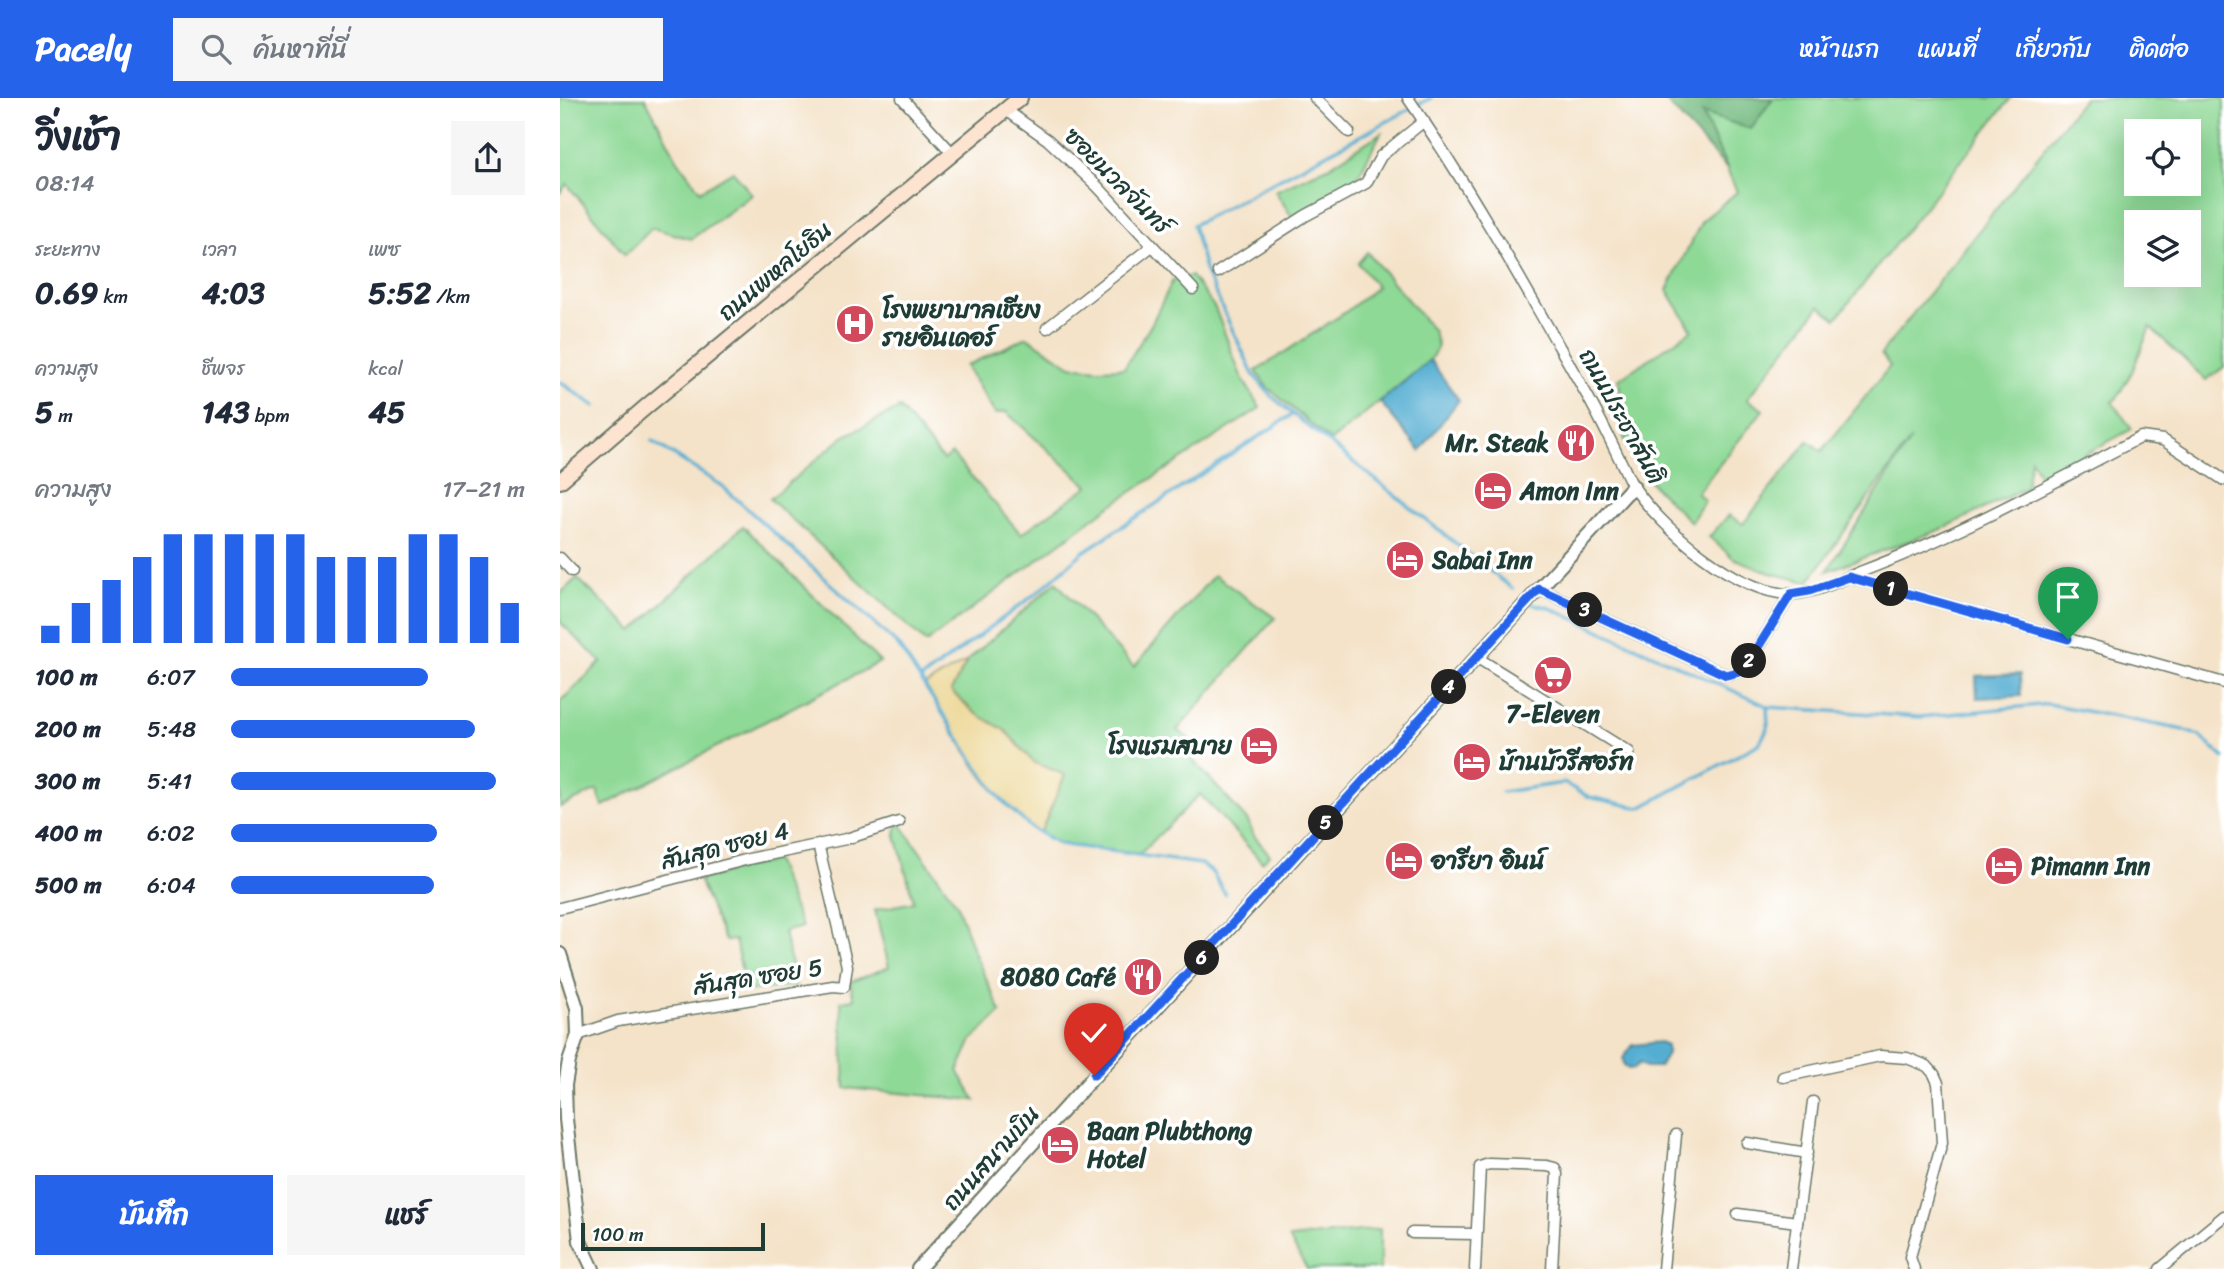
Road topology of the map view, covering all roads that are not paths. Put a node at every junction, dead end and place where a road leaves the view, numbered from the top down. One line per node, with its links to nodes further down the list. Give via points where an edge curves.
1 (902, 98): 8 (street)
2 (1020, 98): 5 (main road, ถนนพหลโยธิน)
3 (1315, 98): 7 (street)
4 (1410, 100): 6 (street, ถนนประชาสันติ)
5 (1006, 110): 8 (main road, ถนนพหลโยธิน); 9 (street, ซอยนวลจันทร์, via 1048,140)
6 (1421, 117): 10 (street, via 1381,156 1366,183); 15 (street, ถนนประชาสันติ, via 1457,169 1599,416)
7 (1349, 132)
8 (953, 154): 14 (main road, ถนนพหลโยธิน)
9 (1152, 246): 11 (street, ซอยนวลจันทร์); 12 (street)
10 (1218, 272)
11 (1194, 289)
12 (1047, 328)
13 (2224, 480): 18 (street, ถนนประชาสันติ, via 2163,440 2141,437 1963,530)
14 (560, 481)
15 (1633, 486): 19 (street, ถนนสนามบิน); 20 (street, ถนนประชาสันติ, via 1662,520 1736,579 1761,590)
16 (560, 558): 17 (street)
17 (572, 570)
18 (1849, 577): 20 (street, ถนนประชาสันติ); 22 (street)
19 (1539, 589): 20 (street, via 1726,675 1747,665); 21 (street, ถนนสนามบิน)
20 (1791, 594)
21 (1476, 657): 23 (street); 40 (street, ถนนสนามบิน)
22 (2224, 683)
23 (1629, 752)
24 (899, 822): 25 (street, สันสุด ซอย 4)
25 (818, 844): 26 (street, สันสุด ซอย 4); 28 (street, สันสุด ซอย 5, via 847,966 844,987 618,1021)
26 (560, 908)
27 (560, 954): 28 (street, via 577,1009)
28 (578, 1035): 39 (street, via 565,1085 566,1119 580,1241)
29 (1783, 1077): 45 (street, via 1880,1056 1908,1058 1934,1074 1942,1143 1910,1257)
30 (1813, 1101): 33 (street)
31 (1676, 1135): 43 (street)
32 (1747, 1143): 33 (street)
33 (1807, 1153): 36 (street)
34 (1738, 1214): 36 (street)
35 (2224, 1216): 46 (street)
36 (1797, 1222): 44 (street)
37 (1412, 1233): 38 (street)
38 (1476, 1234): 41 (street); 42 (street, via 1480,1167 1555,1168)
39 (593, 1269)
40 (918, 1269)
41 (1475, 1269)
42 (1552, 1269)
43 (1663, 1269)
44 (1791, 1269)
45 (1914, 1269)
46 (2160, 1269)

